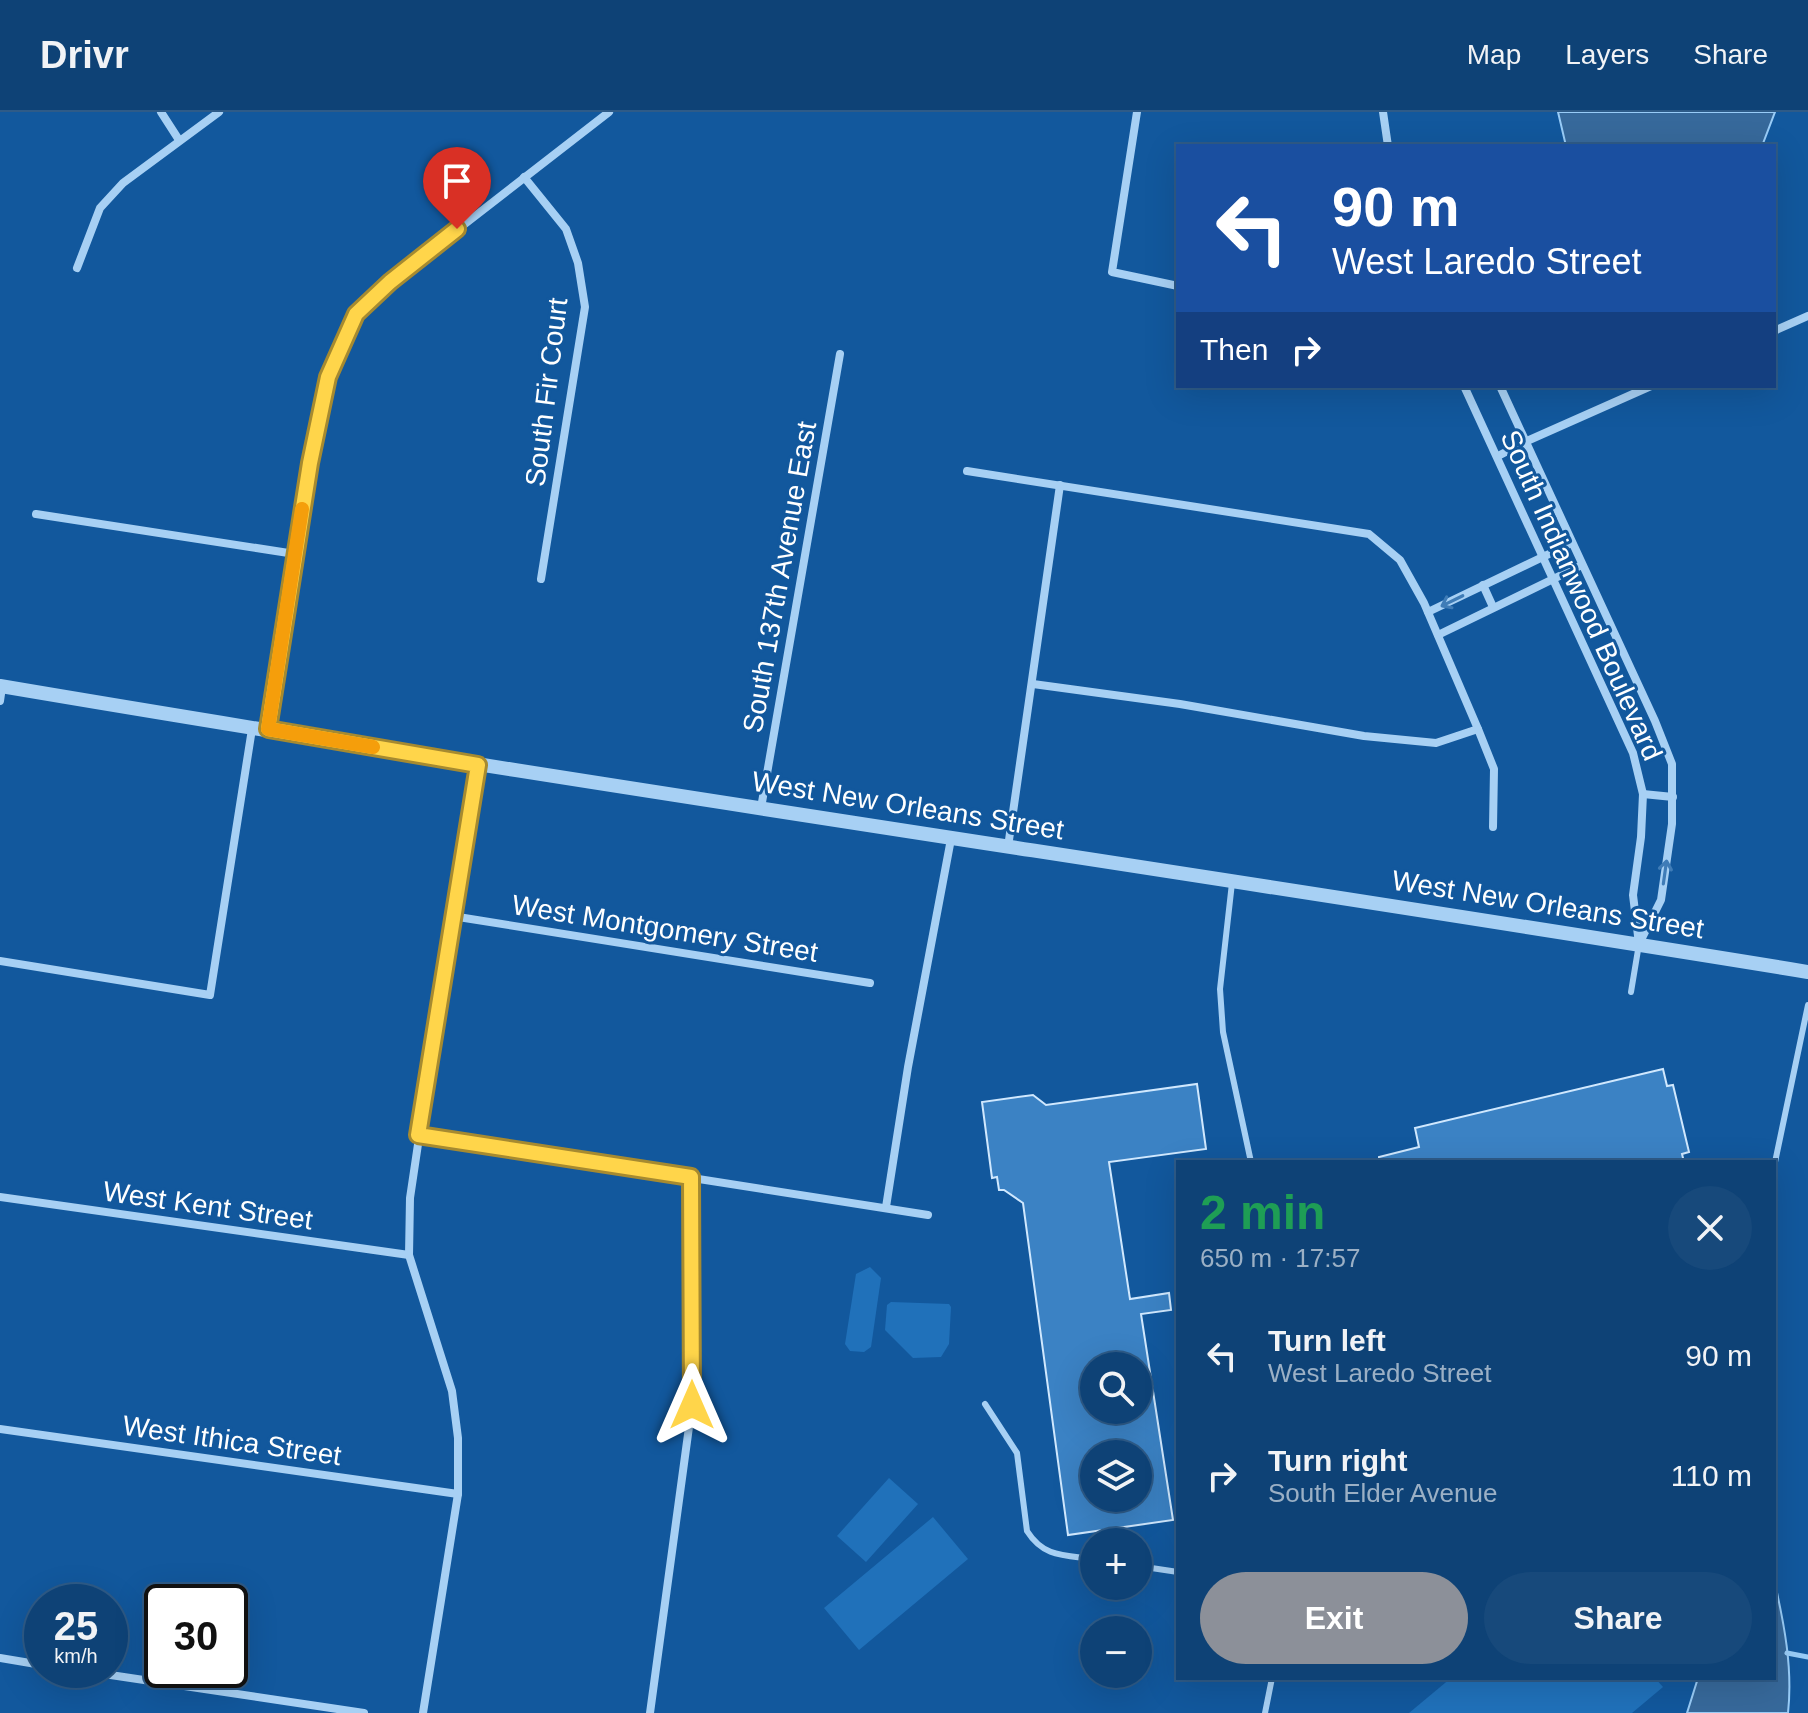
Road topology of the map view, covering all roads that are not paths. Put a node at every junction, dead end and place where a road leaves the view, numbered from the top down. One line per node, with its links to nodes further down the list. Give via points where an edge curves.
1 (161, 112): 6 (street)
2 (219, 112): 6 (street)
3 (1137, 112): 10 (street, via 1112,272)
4 (1383, 112): 7 (street)
5 (604, 114): 8 (street)
6 (179, 140): 9 (street, via 100,208)
7 (1388, 144)
8 (524, 177): 23 (street, via 356,314 328,377); 27 (street, South Fir Court, via 566,229 585,307)
9 (77, 268)
10 (1176, 286)
11 (1808, 316): 12 (street)
12 (1776, 330)
13 (840, 354): 40 (street, South 137th Avenue East)
14 (1465, 388): 18 (street, South Indianwood Boulevard)
15 (1501, 388): 17 (street, South Indianwood Boulevard)
16 (1646, 388): 17 (street)
17 (1527, 441): 18 (street); 22 (street, South Indianwood Boulevard)
18 (1498, 456): 24 (street, South Indianwood Boulevard)
19 (967, 471): 20 (street)
20 (1060, 485): 30 (street, via 1369,534 1400,560); 32 (street)
21 (36, 514): 23 (street)
22 (1572, 543): 24 (street); 25 (street, South Indianwood Boulevard)
23 (295, 554): 35 (street)
24 (1544, 556): 26 (street, South Indianwood Boulevard); 28 (street)
25 (1582, 565): 26 (street); 39 (street, South Indianwood Boulevard, via 1672,764)
26 (1554, 578): 29 (street); 38 (street, South Indianwood Boulevard, via 1617,714)
27 (541, 579)
28 (1483, 585): 29 (street); 30 (street, one-way to 30)
29 (1493, 607): 31 (street)
30 (1428, 612): 31 (street)
31 (1438, 635): 36 (street)
32 (1033, 684): 36 (street, via 1393,739 1436,743); 43 (street)
33 (1, 691): 34 (street, West New Orleans Street)
34 (252, 729): 35 (street, West New Orleans Street); 47 (street, via 210,995)
35 (268, 729): 37 (street, West New Orleans Street)
36 (1478, 729): 41 (street, via 1494,769)
37 (478, 765): 40 (street, West New Orleans Street); 45 (street)
38 (1643, 794): 39 (street); 46 (street, South Indianwood Boulevard, via 1633,895)
39 (1673, 797): 46 (street, South Indianwood Boulevard, one-way to 39, via 1661,900)
40 (761, 808): 42 (street, West New Orleans Street)
41 (1493, 827)
42 (951, 839): 43 (street, West New Orleans Street); 57 (street)
43 (1008, 847): 44 (street, West New Orleans Street)
44 (1232, 880): 46 (street, West New Orleans Street); 53 (lane, via 1220,989 1226,1046)
45 (452, 916): 49 (street, West Montgomery Street); 52 (street)
46 (1639, 944): 48 (street, West New Orleans Street); 50 (lane)
47 (0, 961)
48 (1808, 972)
49 (870, 983)
50 (1631, 992)
51 (1808, 1005): 54 (lane)
52 (418, 1135): 55 (street); 59 (street)
53 (1251, 1160)
54 (1775, 1160)
55 (691, 1177): 57 (street); 72 (street, via 692,1405)
56 (0, 1197): 59 (street, West Kent Street)
57 (886, 1207): 58 (street)
58 (928, 1215)
59 (409, 1255): 62 (street, via 452,1391)
60 (985, 1404): 63 (lane, via 1017,1453 1027,1531 1051,1553)
61 (0, 1429): 62 (street, West Ithica Street)
62 (458, 1494): 71 (street)
63 (1080, 1557)
64 (1152, 1568): 65 (lane)
65 (1176, 1572)
66 (0, 1658): 67 (street)
67 (24, 1662)
68 (128, 1678): 70 (street)
69 (1272, 1680): 73 (lane)
70 (364, 1713)
71 (423, 1713)
72 (650, 1713)
73 (1265, 1713)

